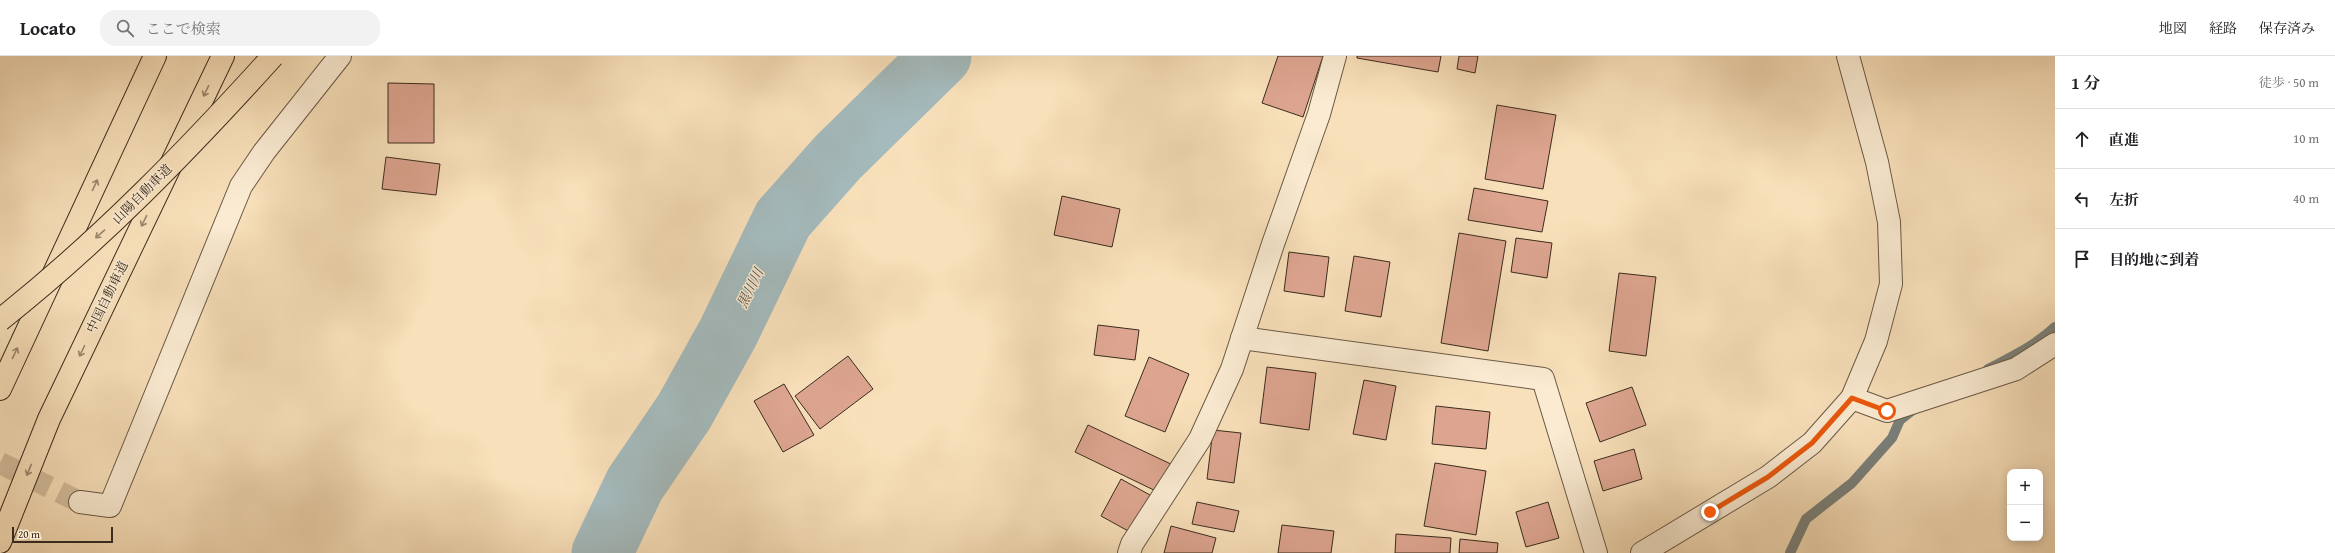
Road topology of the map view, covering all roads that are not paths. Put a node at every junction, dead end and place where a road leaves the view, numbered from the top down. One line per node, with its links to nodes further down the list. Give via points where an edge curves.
1 (155, 56): 10 (highway, one-way to 1)
2 (223, 56): 13 (highway, 中国自動車道, one-way to 13, via 49,419)
3 (273, 56): 7 (highway, 山陽自動車道, one-way to 7, bridge, via 198,138 111,225)
4 (340, 56): 12 (street, via 264,152 241,186 110,506)
5 (1335, 56): 8 (street, via 1319,114)
6 (1848, 56): 11 (street, via 1874,147 1889,222 1891,284 1876,341)
7 (0, 320)
8 (1242, 338): 14 (street, via 1232,369 1200,439 1132,544); 15 (street, via 1543,379)
9 (2055, 344): 11 (street, via 2016,369 1887,411)
10 (0, 389)
11 (1852, 398): 16 (street, via 1812,443 1768,477)
12 (80, 502)
13 (0, 542)
14 (1129, 553)
15 (1596, 553)
16 (1642, 553)

